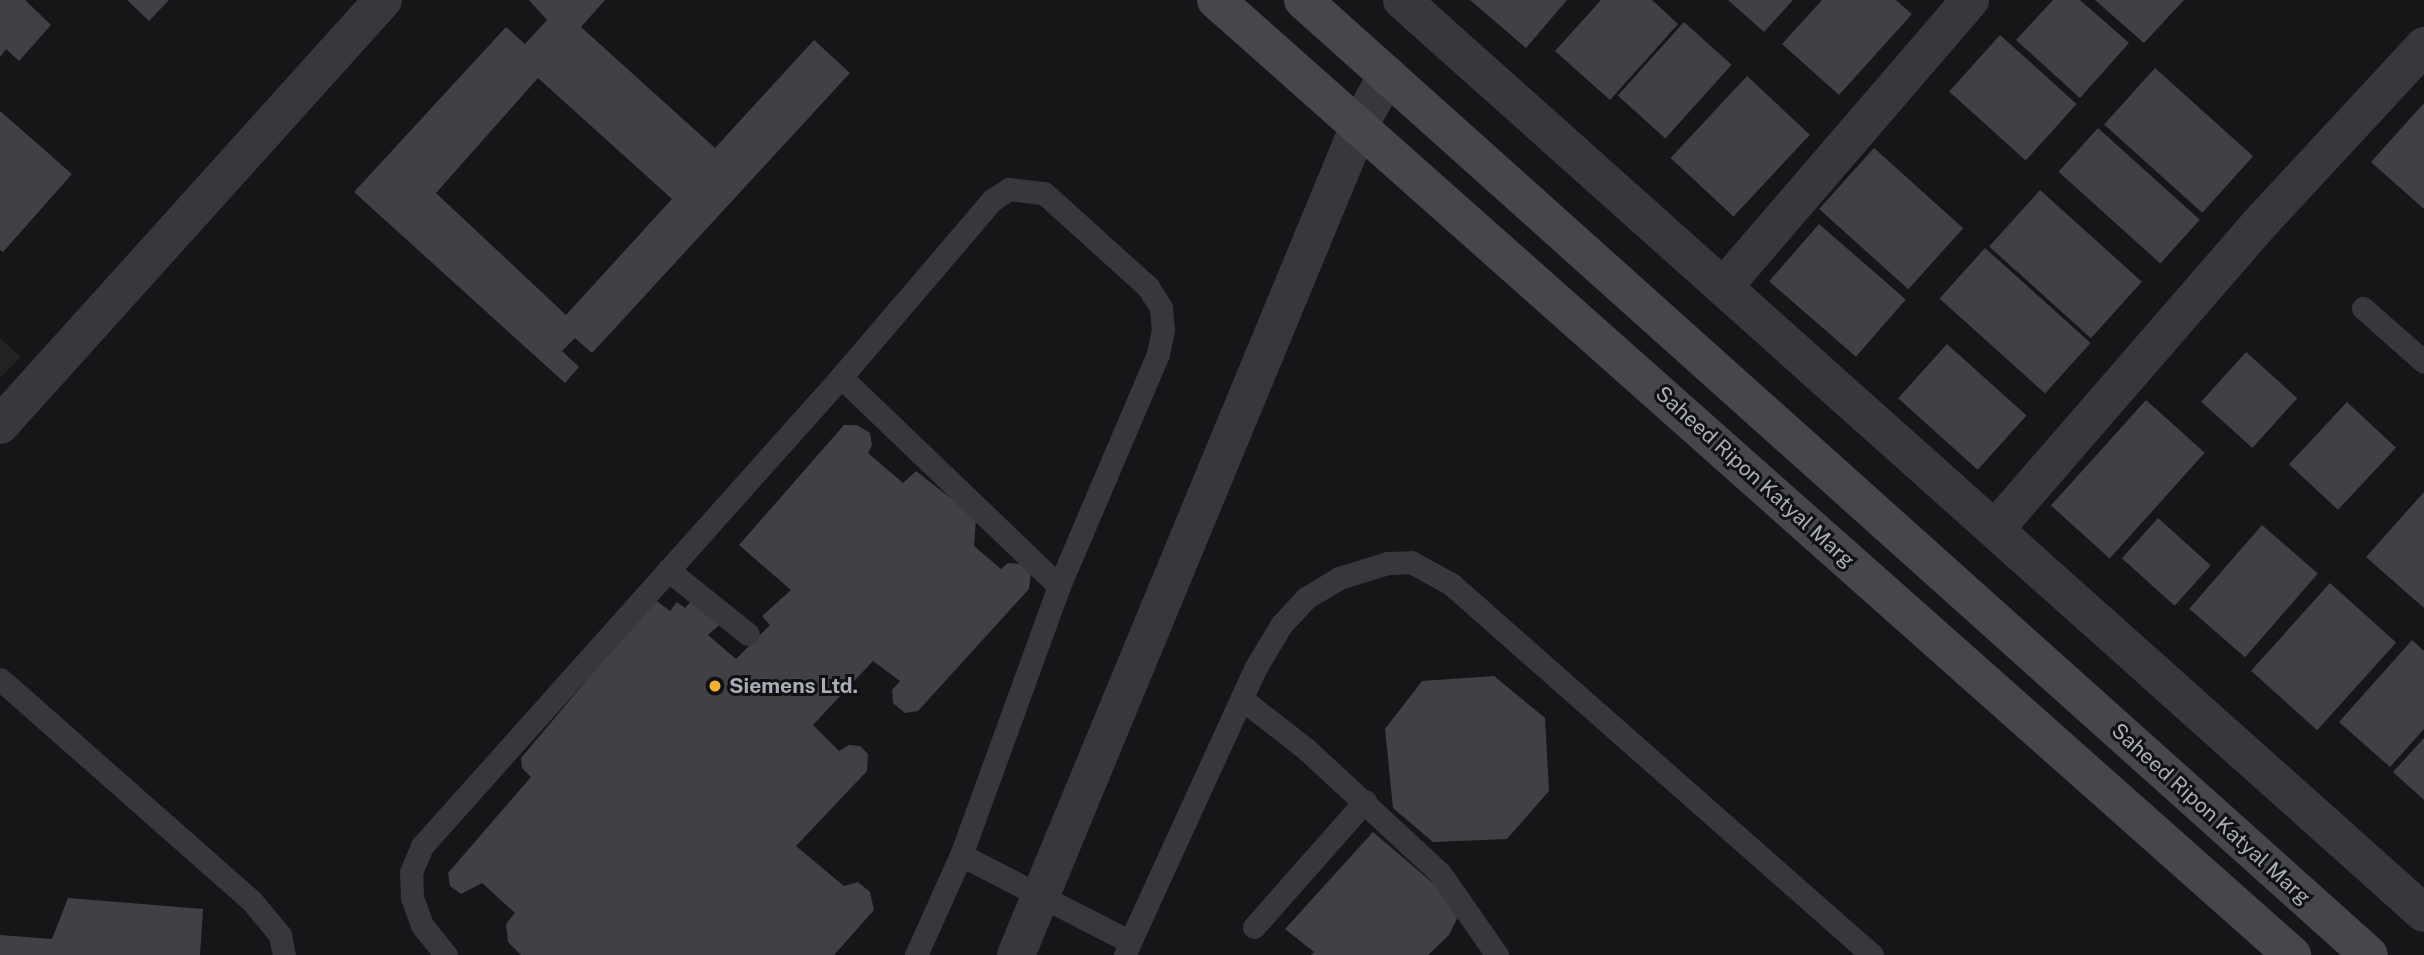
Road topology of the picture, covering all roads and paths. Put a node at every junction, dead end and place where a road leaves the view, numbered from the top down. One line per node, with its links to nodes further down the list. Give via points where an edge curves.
1 (383, 0): 13 (street)
2 (1216, 0): 8 (street, Saheed Ripon Katyal Marg)
3 (1303, 0): 7 (street, Saheed Ripon Katyal Marg)
4 (1402, 0): 9 (street)
5 (1964, 2): 9 (street)
6 (2424, 46): 14 (street, via 2264,219)
7 (1387, 75): 8 (street); 33 (street, Saheed Ripon Katyal Marg)
8 (1360, 124): 22 (street); 32 (street, Saheed Ripon Katyal Marg)
9 (1725, 285): 14 (street)
10 (2363, 308): 11 (lane)
11 (2424, 362)
12 (841, 377): 15 (lane); 16 (lane); 16 (lane, via 992,200 1009,189 1044,193 1148,287 1161,308 1158,354)
13 (0, 425)
14 (1996, 528): 23 (street)
15 (668, 570): 17 (lane); 27 (lane, via 422,845 411,872 412,897 422,925)
16 (1059, 586): 21 (lane)
17 (748, 634)
18 (0, 679): 26 (lane, via 251,900 280,935)
19 (1242, 699): 20 (lane); 25 (lane); 31 (lane, via 1281,625 1306,598 1339,578 1388,563 1411,562 1428,568)
20 (1365, 801): 24 (lane); 30 (lane, via 1440,873)
21 (961, 855): 22 (lane); 28 (lane)
22 (1038, 896): 25 (lane); 29 (street)
23 (2424, 913)
24 (1254, 927)
25 (1128, 948)
26 (285, 955)
27 (446, 955)
28 (916, 955)
29 (1016, 955)
30 (1497, 955)
31 (1872, 955)
32 (2292, 955)
33 (2368, 955)

